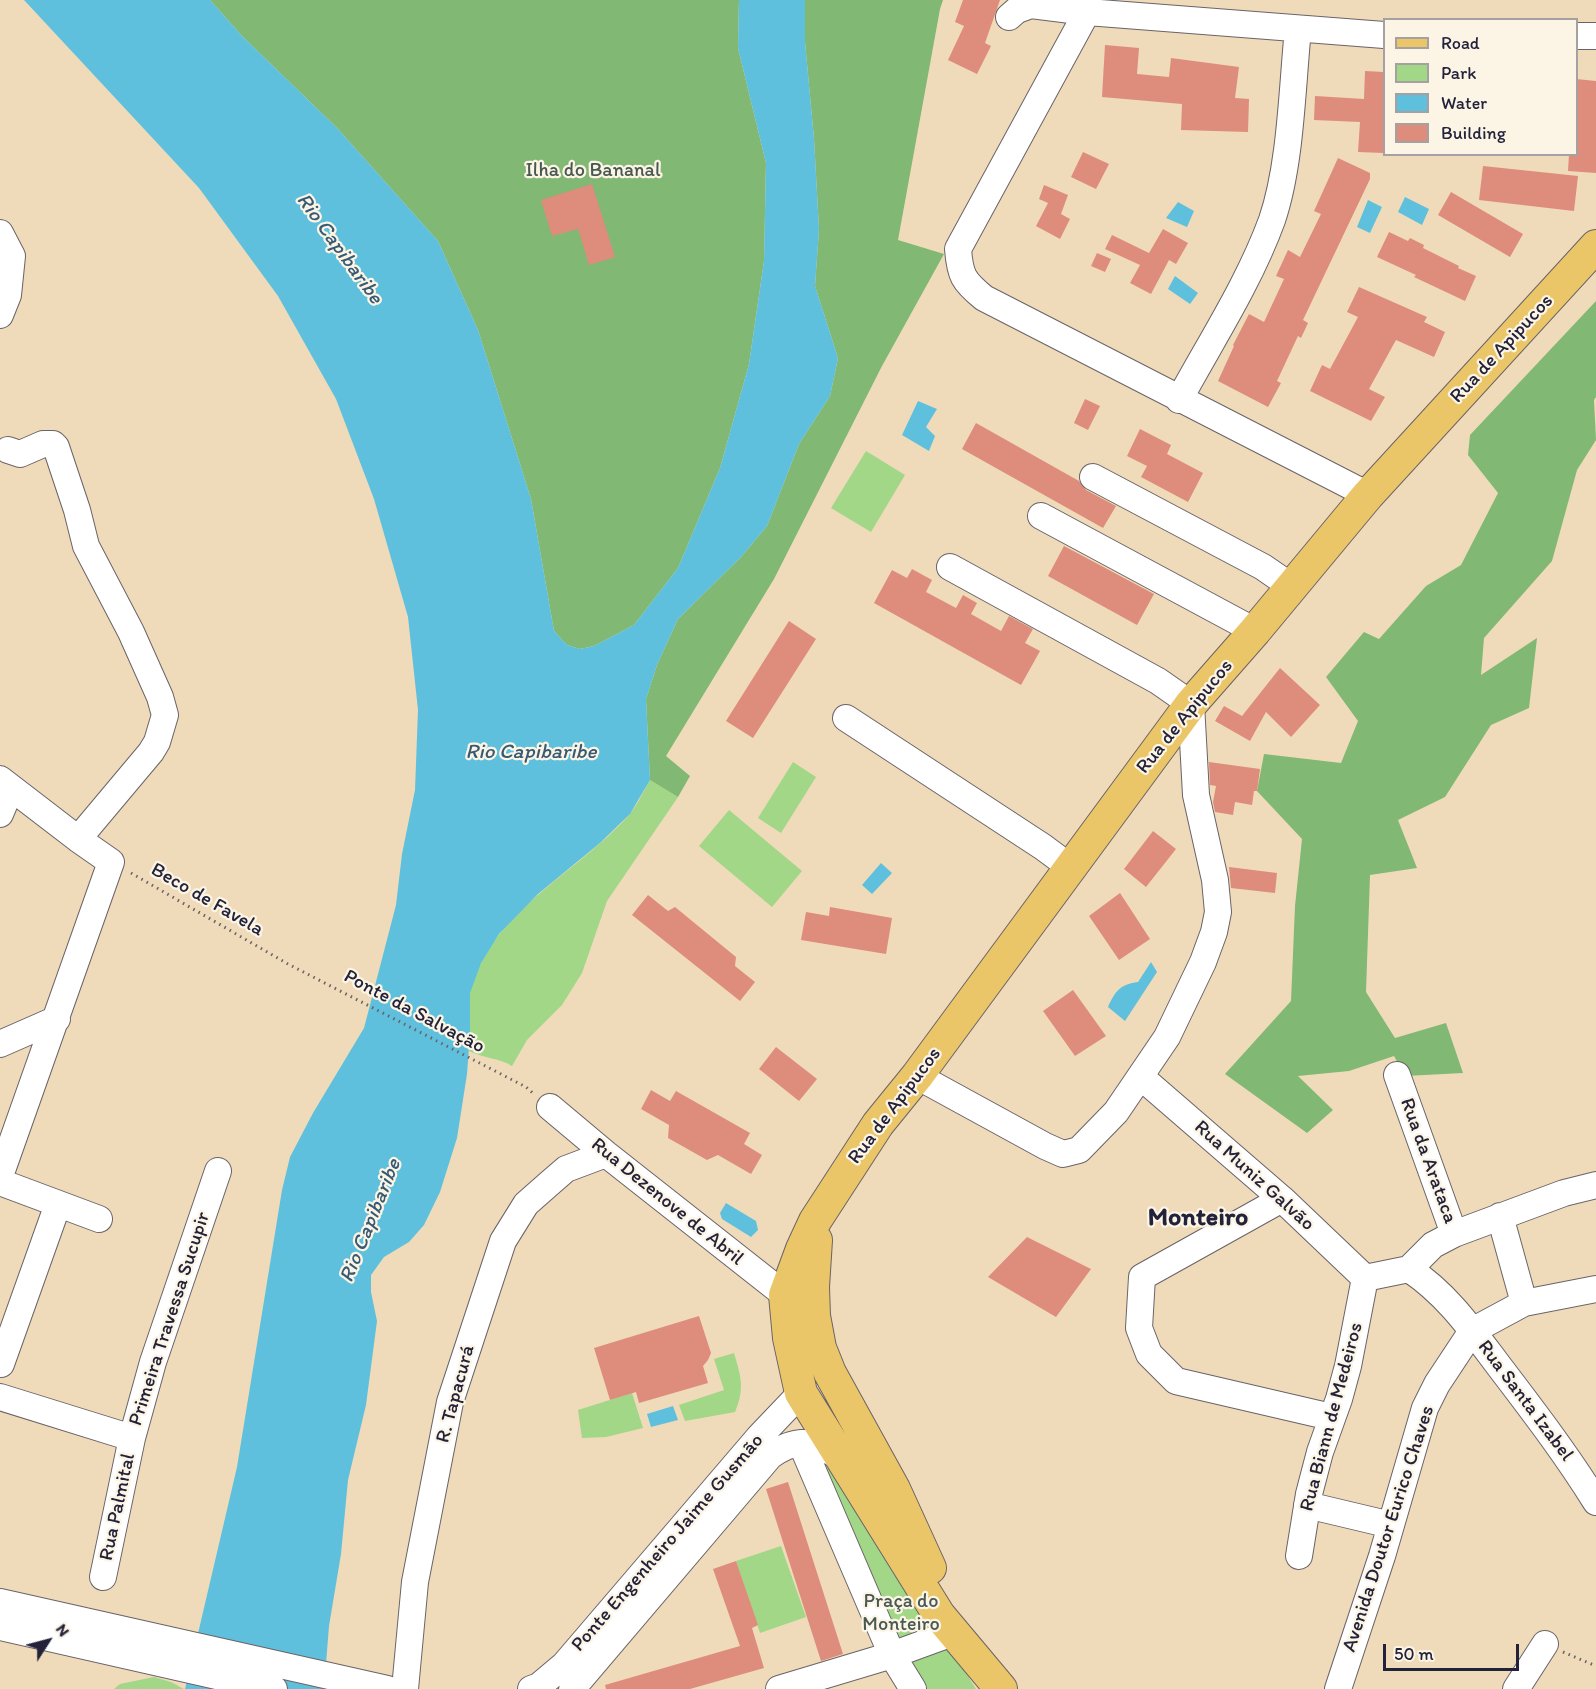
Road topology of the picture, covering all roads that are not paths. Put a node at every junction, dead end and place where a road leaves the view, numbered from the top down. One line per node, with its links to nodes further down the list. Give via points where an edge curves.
1 (1087, 12): 2 (street, via 1031,5); 3 (street); 10 (street, via 958,249 960,271 984,298)
2 (1009, 17)
3 (1298, 28): 4 (street); 10 (street, via 1284,170 1272,219 1248,276)
4 (1383, 35)
5 (1578, 36): 6 (street)
6 (1596, 36)
7 (0, 233): 9 (street, via 12,256 8,295)
8 (1596, 246): 13 (main road, Rua de Apipucos)
9 (0, 315)
10 (1179, 400): 13 (street)
11 (3, 447): 22 (street, via 20,454 43,444 56,447 86,546 131,633 165,715 151,752)
12 (1093, 477): 16 (street, via 1263,567)
13 (1368, 495): 16 (main road, Rua de Apipucos)
14 (1041, 516): 17 (street)
15 (950, 567): 18 (street, via 1158,681)
16 (1292, 587): 17 (main road, Rua de Apipucos)
17 (1256, 631): 18 (main road, Rua de Apipucos)
18 (1191, 704): 23 (main road, Rua de Apipucos); 28 (street, via 1196,795 1218,912 1214,932 1186,1001)
19 (846, 718): 23 (street)
20 (6, 784): 21 (street); 22 (street)
21 (0, 814)
22 (78, 839): 24 (street, via 111,862)
23 (1070, 867): 27 (main road, Rua de Apipucos)
24 (57, 1019): 25 (street); 32 (street)
25 (0, 1044)
26 (1396, 1075): 40 (street, Rua da Arataca)
27 (917, 1077): 28 (street, via 1063,1154 1087,1143); 39 (main road, Rua de Apipucos, via 878,1124)
28 (1141, 1077): 35 (street, Rua Muniz Galvão)
29 (550, 1107): 30 (street, Rua Dezenove de Abril)
30 (606, 1154): 44 (street, Rua Dezenove de Abril); 68 (street, R. Tapacurá, via 566,1169 526,1204 502,1241 450,1402 415,1582)
31 (218, 1171): 51 (street, Primeira Travessa Sucupir, via 153,1362)
32 (0, 1176)
33 (0, 1182): 36 (street)
34 (1596, 1185): 37 (street, Rua da Arataca)
35 (1282, 1199): 42 (street, Rua Muniz Galvão); 50 (street, via 1142,1276 1139,1328 1149,1354 1176,1381)
36 (58, 1204): 38 (street); 47 (street)
37 (1500, 1216): 40 (street, Rua da Arataca); 45 (street)
38 (99, 1219)
39 (815, 1221): 44 (main road, Rua de Apipucos); 55 (main road, via 814,1316 820,1348)
40 (1454, 1234): 41 (street, via 1433,1245)
41 (1409, 1269): 42 (street); 46 (street, via 1437,1290)
42 (1365, 1278): 50 (street, Rua Biann de Medeiros, via 1348,1366)
43 (1596, 1289): 45 (street, Avenida Doutor Eurico Chaves)
44 (785, 1295): 48 (main road)
45 (1524, 1304): 46 (street, Avenida Doutor Eurico Chaves)
46 (1472, 1331): 56 (street, Rua Santa Izabel, via 1569,1459); 58 (street, Avenida Doutor Eurico Chaves, via 1425,1408)
47 (1, 1364)
48 (801, 1393): 53 (street, Ponte Engenheiro Jaime Gusmão); 54 (main road); 55 (main road, via 819,1406 880,1481)
49 (0, 1397): 51 (street, Primeira Travessa Sucupir)
50 (1331, 1417): 57 (street, Rua Biann de Medeiros)
51 (132, 1438): 60 (street, Rua Palmital)
52 (801, 1443): 53 (street, Ponte Engenheiro Jaime Gusmão); 54 (street, via 823,1447); 65 (street)
53 (764, 1446): 69 (street, Ponte Engenheiro Jaime Gusmão, via 564,1665); 70 (street, Ponte Engenheiro Jaime Gusmão)
54 (844, 1460): 63 (main road, via 935,1609)
55 (894, 1489): 63 (main road, via 946,1599)
56 (1596, 1502)
57 (1307, 1505): 58 (street); 59 (street, Rua Biann de Medeiros)
58 (1391, 1525): 74 (street, Avenida Doutor Eurico Chaves)
59 (1299, 1556)
60 (103, 1577)
61 (0, 1602): 67 (street)
62 (0, 1627): 66 (street)
63 (955, 1632): 65 (street); 73 (main road)
64 (1545, 1644): 75 (street)
65 (892, 1655): 71 (street); 72 (street)
66 (274, 1689)
67 (387, 1689)
68 (405, 1689)
69 (531, 1689)
70 (572, 1689)
71 (779, 1689)
72 (914, 1689)
73 (1001, 1689)
74 (1338, 1689)
75 (1516, 1689)

